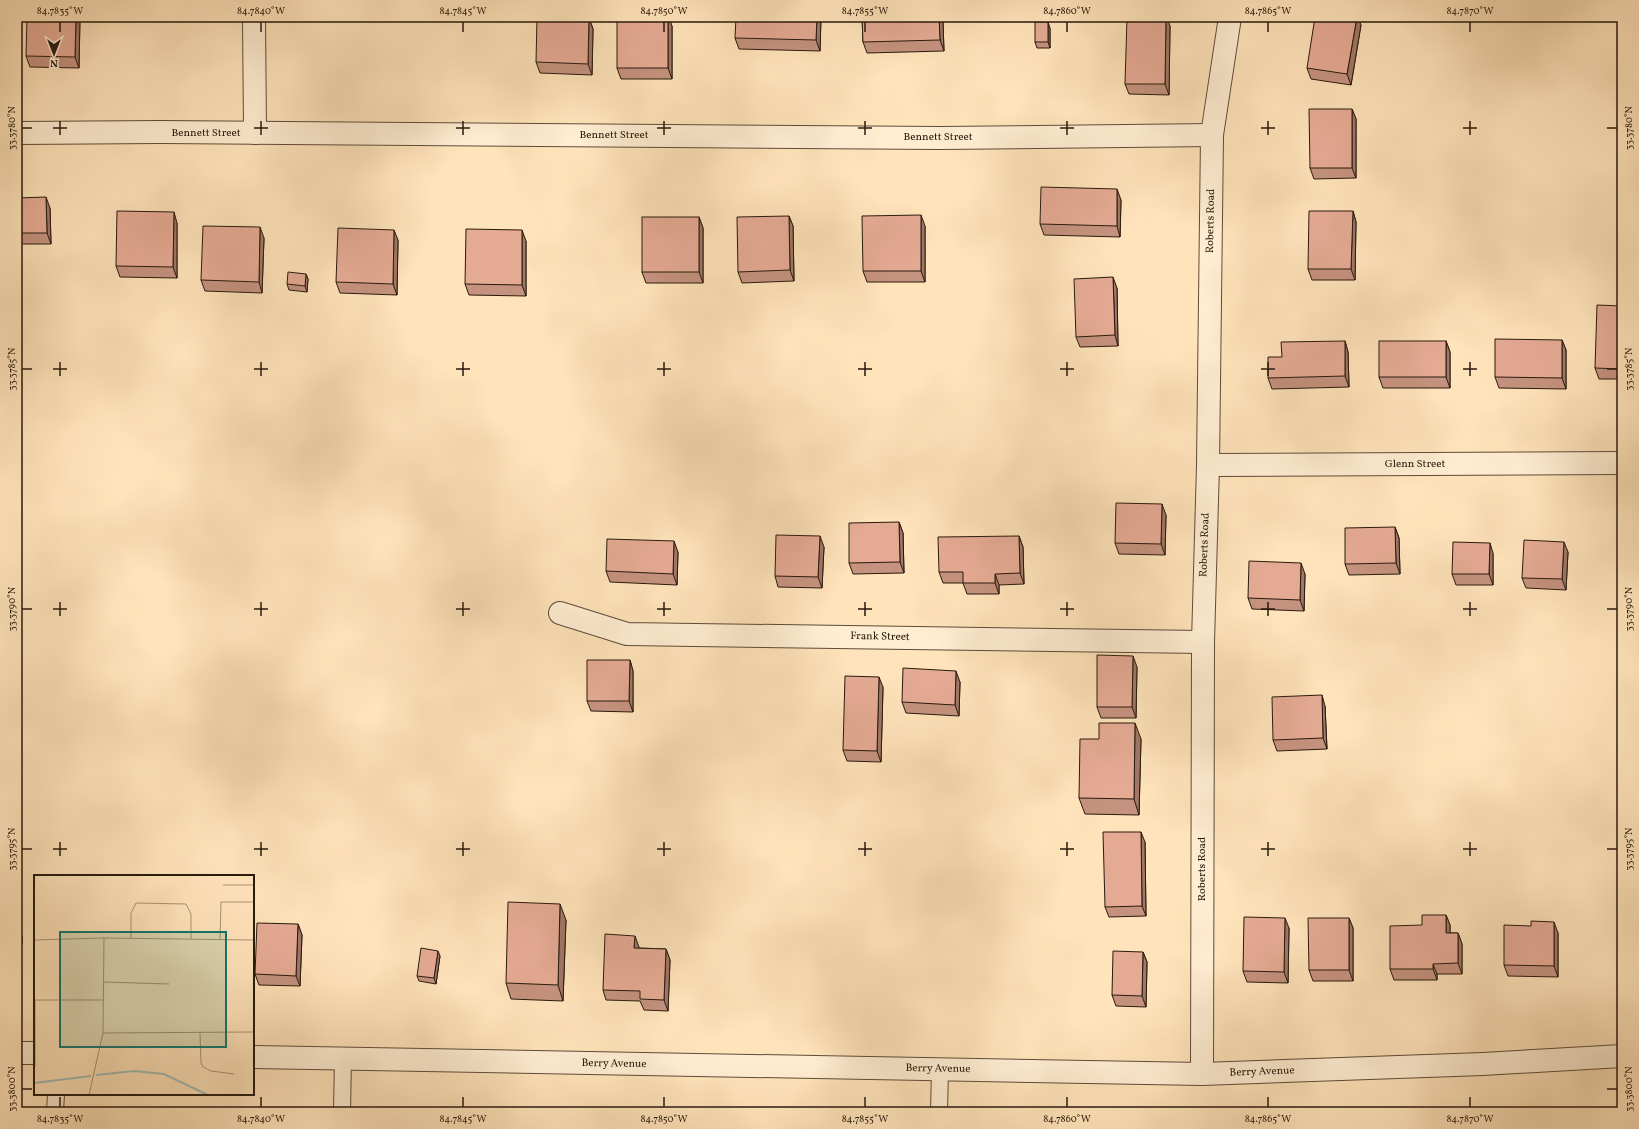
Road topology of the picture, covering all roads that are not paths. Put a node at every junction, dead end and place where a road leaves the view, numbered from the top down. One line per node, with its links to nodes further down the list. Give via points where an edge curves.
1 (254, 17): 4 (street)
2 (1230, 17): 5 (street, Roberts Road)
3 (17, 133): 4 (street, Bennett Street)
4 (255, 133): 5 (street, Bennett Street, via 932,138)
5 (1212, 135): 7 (street, Roberts Road)
6 (1622, 463): 7 (street, Glenn Street)
7 (1208, 465): 9 (street, Roberts Road)
8 (560, 613): 9 (street, Frank Street, via 627,634)
9 (1203, 642): 16 (street, Roberts Road)
10 (17, 1053): 11 (street)
11 (34, 1053)
12 (1622, 1056): 16 (street, Berry Avenue, via 1483,1064)
13 (254, 1057): 14 (street, Berry Avenue)
14 (343, 1059): 15 (street, Berry Avenue); 19 (lane)
15 (940, 1070): 16 (street, Berry Avenue); 20 (lane)
16 (1202, 1074)
17 (56, 1095): 18 (lane)
18 (55, 1112)
19 (342, 1112)
20 (939, 1112)

